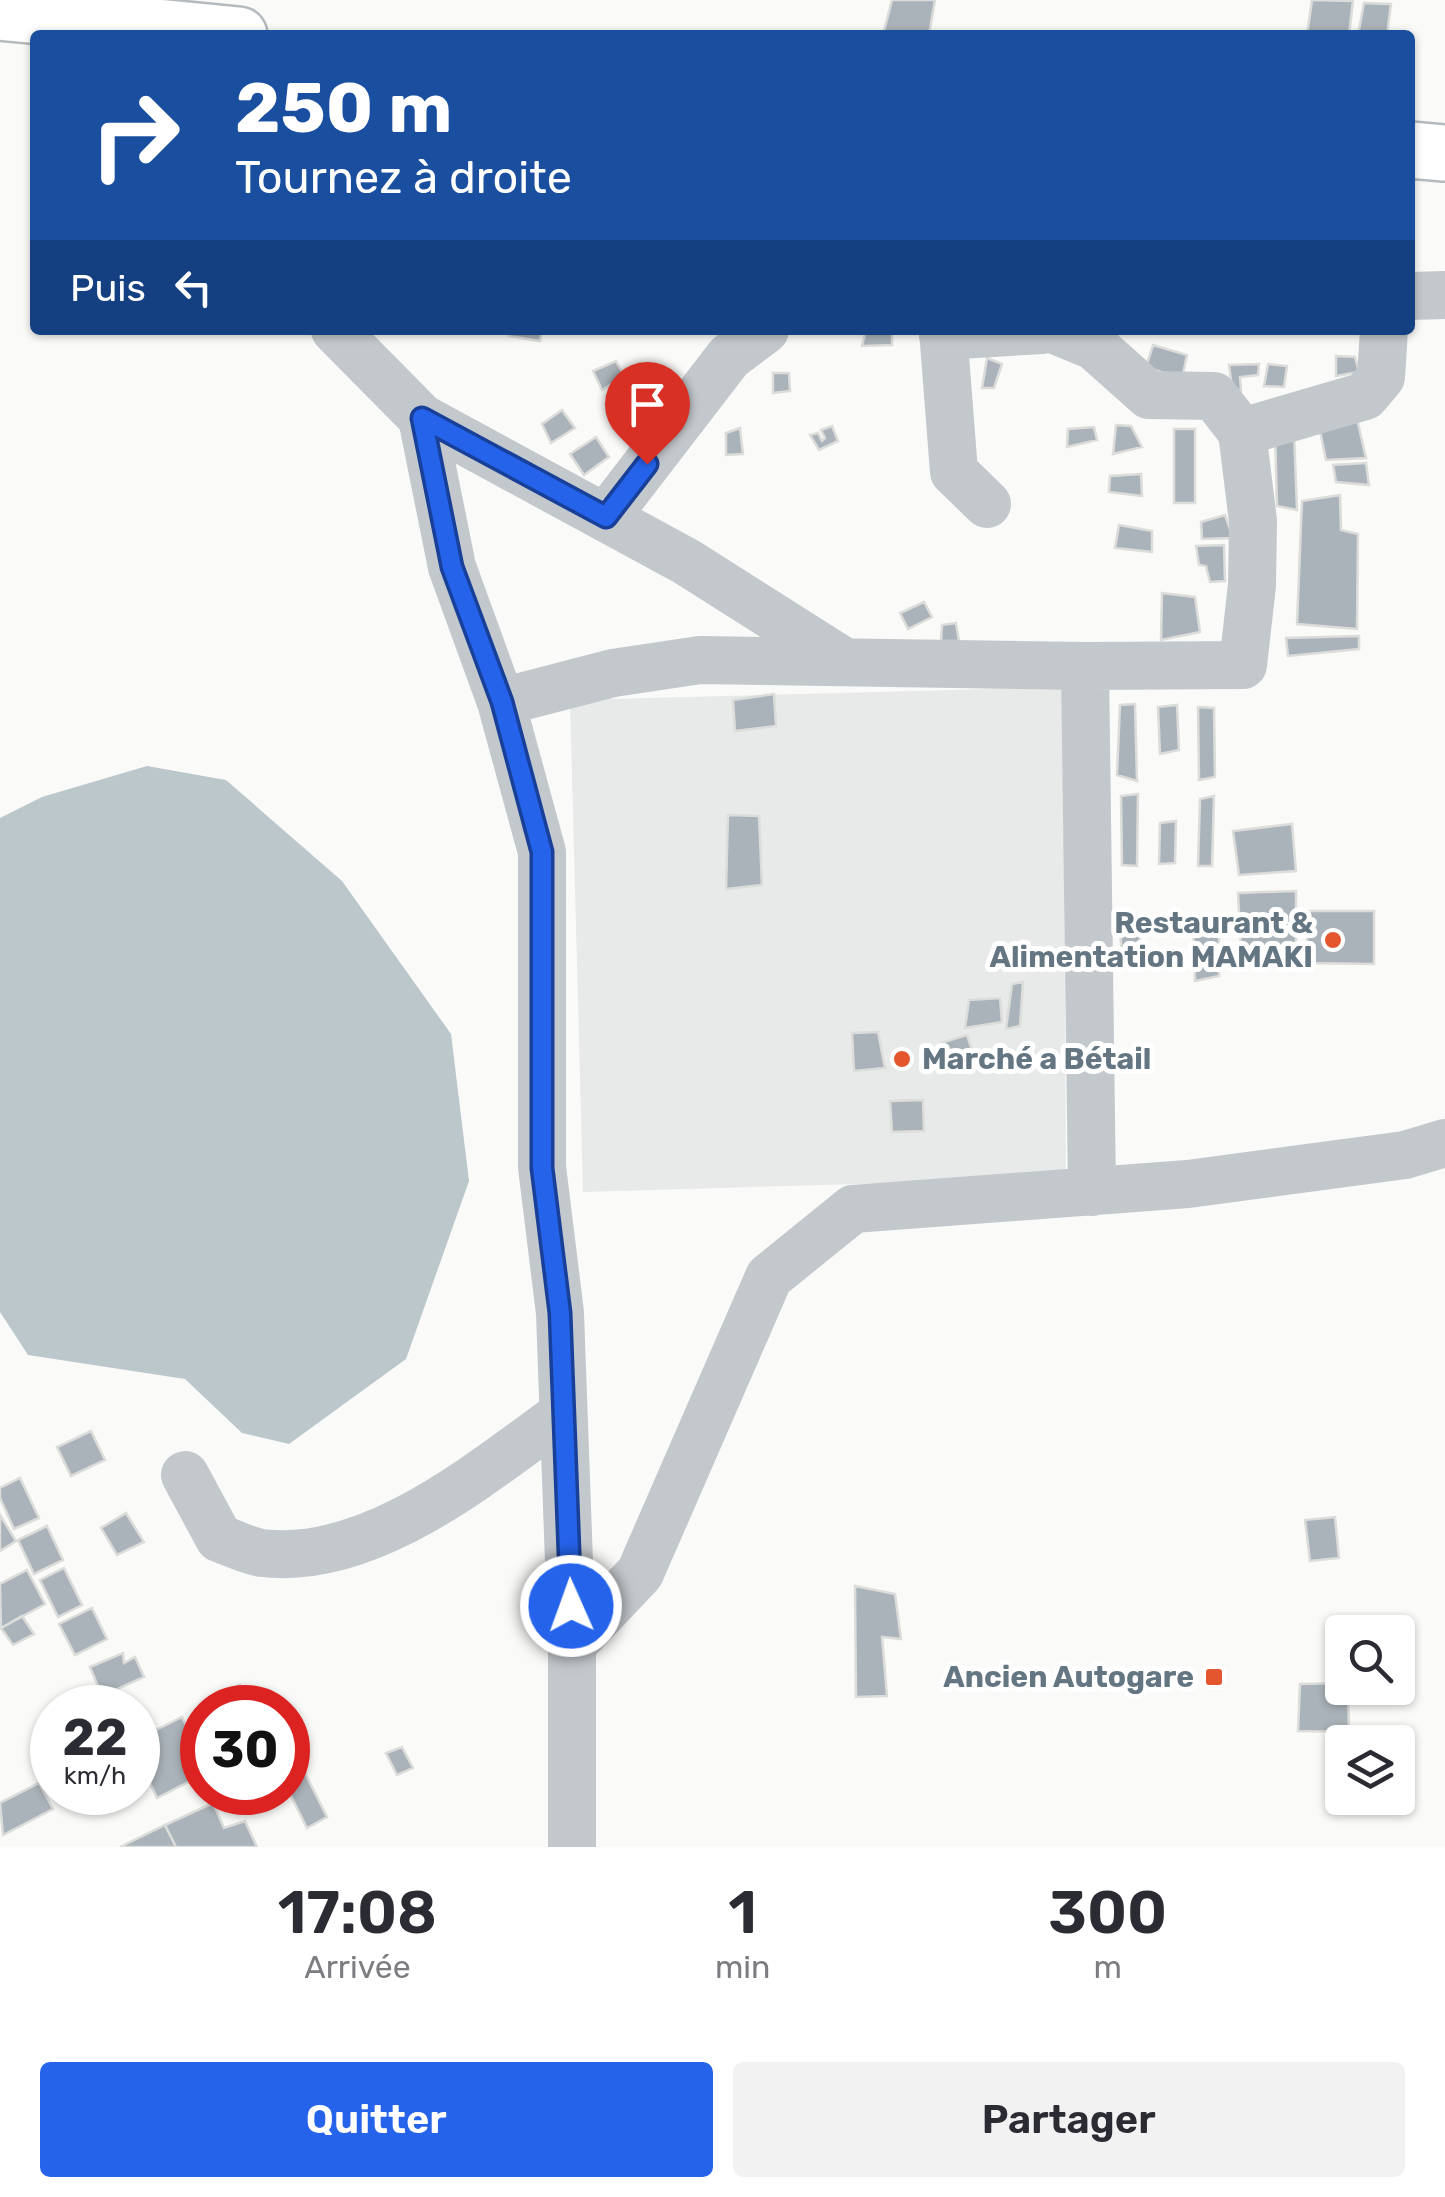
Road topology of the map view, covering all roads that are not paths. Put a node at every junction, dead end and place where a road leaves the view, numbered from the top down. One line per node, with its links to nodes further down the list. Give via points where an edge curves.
1 (0, 12): 2 (main road)
2 (186, 30)
3 (1415, 151): 4 (main road)
4 (1445, 154)
5 (1445, 295): 6 (street)
6 (1415, 296)
7 (340, 335): 12 (street)
8 (758, 335): 15 (street, via 728,357)
9 (944, 335): 14 (street, via 954,472)
10 (1067, 335): 13 (street, via 1094,346 1149,395 1214,396)
11 (1384, 335): 13 (street, via 1381,378 1365,396)
12 (422, 418): 15 (street); 18 (street, via 452,567)
13 (1242, 432): 17 (street, via 1252,521 1243,666)
14 (986, 504)
15 (606, 517): 16 (street)
16 (844, 662): 17 (street); 18 (street, via 700,660 613,672)
17 (1084, 666): 20 (street)
18 (502, 702): 21 (street, via 542,852 542,1168 560,1313)
19 (1445, 1144): 20 (street, via 1386,1158)
20 (1092, 1192): 23 (street, via 853,1208 769,1277 640,1573)
21 (563, 1414): 22 (street, via 470,1481 386,1530 321,1552 260,1553 219,1538); 23 (street)
22 (185, 1475)
23 (572, 1645): 24 (street)
24 (572, 1847)

